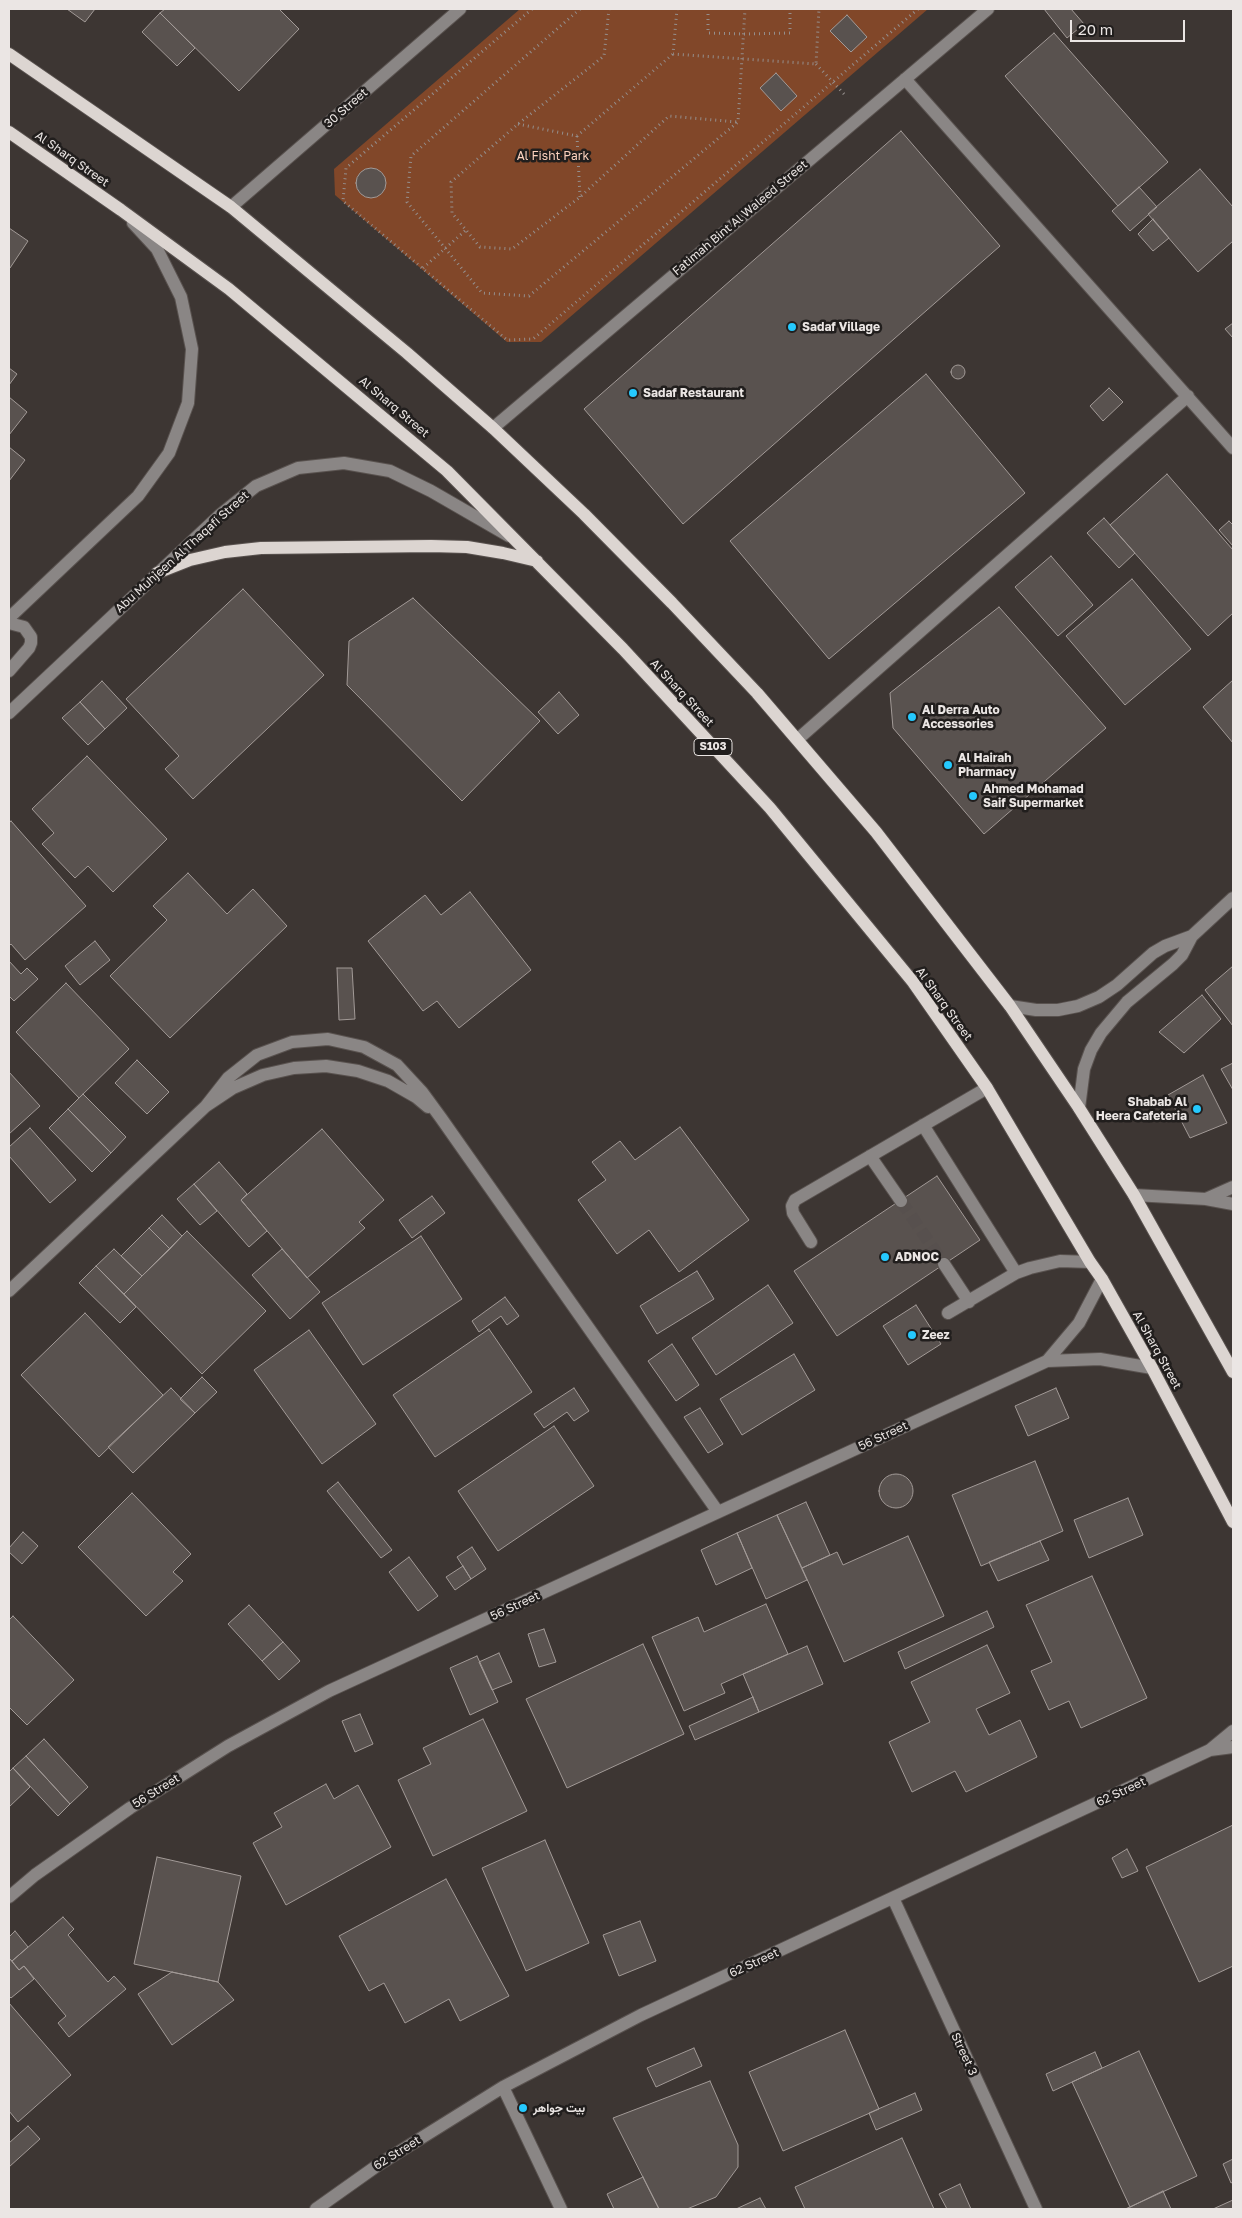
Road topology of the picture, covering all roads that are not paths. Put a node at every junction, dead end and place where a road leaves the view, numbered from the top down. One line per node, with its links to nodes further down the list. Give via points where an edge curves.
1 (988, 9): 4 (street, Fatimah Bint Al Waleed Street)
2 (454, 11): 6 (street, 30 Street)
3 (9, 54): 6 (main road)
4 (905, 79): 8 (street); 9 (street, Fatimah Bint Al Waleed Street)
5 (9, 132): 7 (main road, Al Sharq Street / S103)
6 (231, 207): 9 (main road)
7 (121, 210): 11 (main road, Al Sharq Street / S103, via 229,289 334,374 447,471); 14 (street, via 157,249 181,297 192,349 188,403 169,453 138,496)
8 (1188, 396): 10 (street); 18 (street)
9 (493, 428): 18 (main road, via 672,603)
10 (1233, 448)
11 (520, 543): 12 (main road, Al Sharq Street / S103); 13 (street, Abu Muhjeen Al Thaqafi Street, via 432,491 390,471 344,462 298,468 256,486)
12 (538, 561): 13 (main road, via 467,548 261,548 190,560); 22 (main road, Al Sharq Street / S103, via 770,808 913,982)
13 (157, 573): 17 (street, Abu Muhjeen Al Thaqafi Street)
14 (9, 618)
15 (9, 623): 16 (street, via 24,627 32,643)
16 (9, 671)
17 (9, 713)
18 (798, 739): 21 (main road, via 876,832)
19 (1233, 898): 20 (street)
20 (1192, 936): 21 (street, via 1153,953 1117,985 1078,1006 1058,1010); 24 (street, via 1182,955 1127,1002 1101,1033 1084,1069)
21 (1010, 1006): 24 (main road)
22 (988, 1088): 26 (street); 34 (main road, Al Sharq Street / S103)
23 (206, 1106): 25 (street, via 233,1088 262,1075 326,1066 358,1071 388,1081 416,1097); 25 (street, via 228,1078 257,1055 292,1042 328,1039 364,1047 397,1065); 38 (street)
24 (1079, 1108): 29 (main road)
25 (442, 1118): 44 (street)
26 (923, 1125): 27 (street); 36 (street)
27 (870, 1156): 31 (street); 33 (street, via 795,1200 793,1213)
28 (1233, 1187): 30 (street)
29 (1134, 1195): 30 (street); 43 (main road)
30 (1206, 1199): 32 (street)
31 (901, 1200)
32 (1233, 1204)
33 (811, 1242)
34 (1090, 1262): 36 (street, via 1052,1263); 37 (main road, Al Sharq Street / S103)
35 (944, 1264): 39 (street)
36 (1016, 1273): 39 (street)
37 (1102, 1279): 41 (street, 56 Street, via 1079,1323); 42 (main road, Al Sharq Street / S103)
38 (9, 1292)
39 (968, 1302): 40 (street)
40 (948, 1314)
41 (1048, 1360): 42 (street, 56 Street, via 1100,1359); 44 (street, 56 Street)
42 (1152, 1368): 45 (main road, Al Sharq Street / S103)
43 (1233, 1372)
44 (718, 1512): 49 (street, 56 Street, via 321,1695 228,1746 130,1808)
45 (1233, 1522)
46 (1233, 1731): 48 (street, 62 Street)
47 (1233, 1747): 48 (street, 62 Street)
48 (1210, 1750): 50 (street, 62 Street)
49 (9, 1897)
50 (893, 1898): 51 (street, 62 Street, via 641,2015); 54 (street, Street 3)
51 (503, 2087): 52 (street, 62 Street, via 378,2165); 53 (street)
52 (316, 2209)
53 (561, 2209)
54 (1036, 2209)

